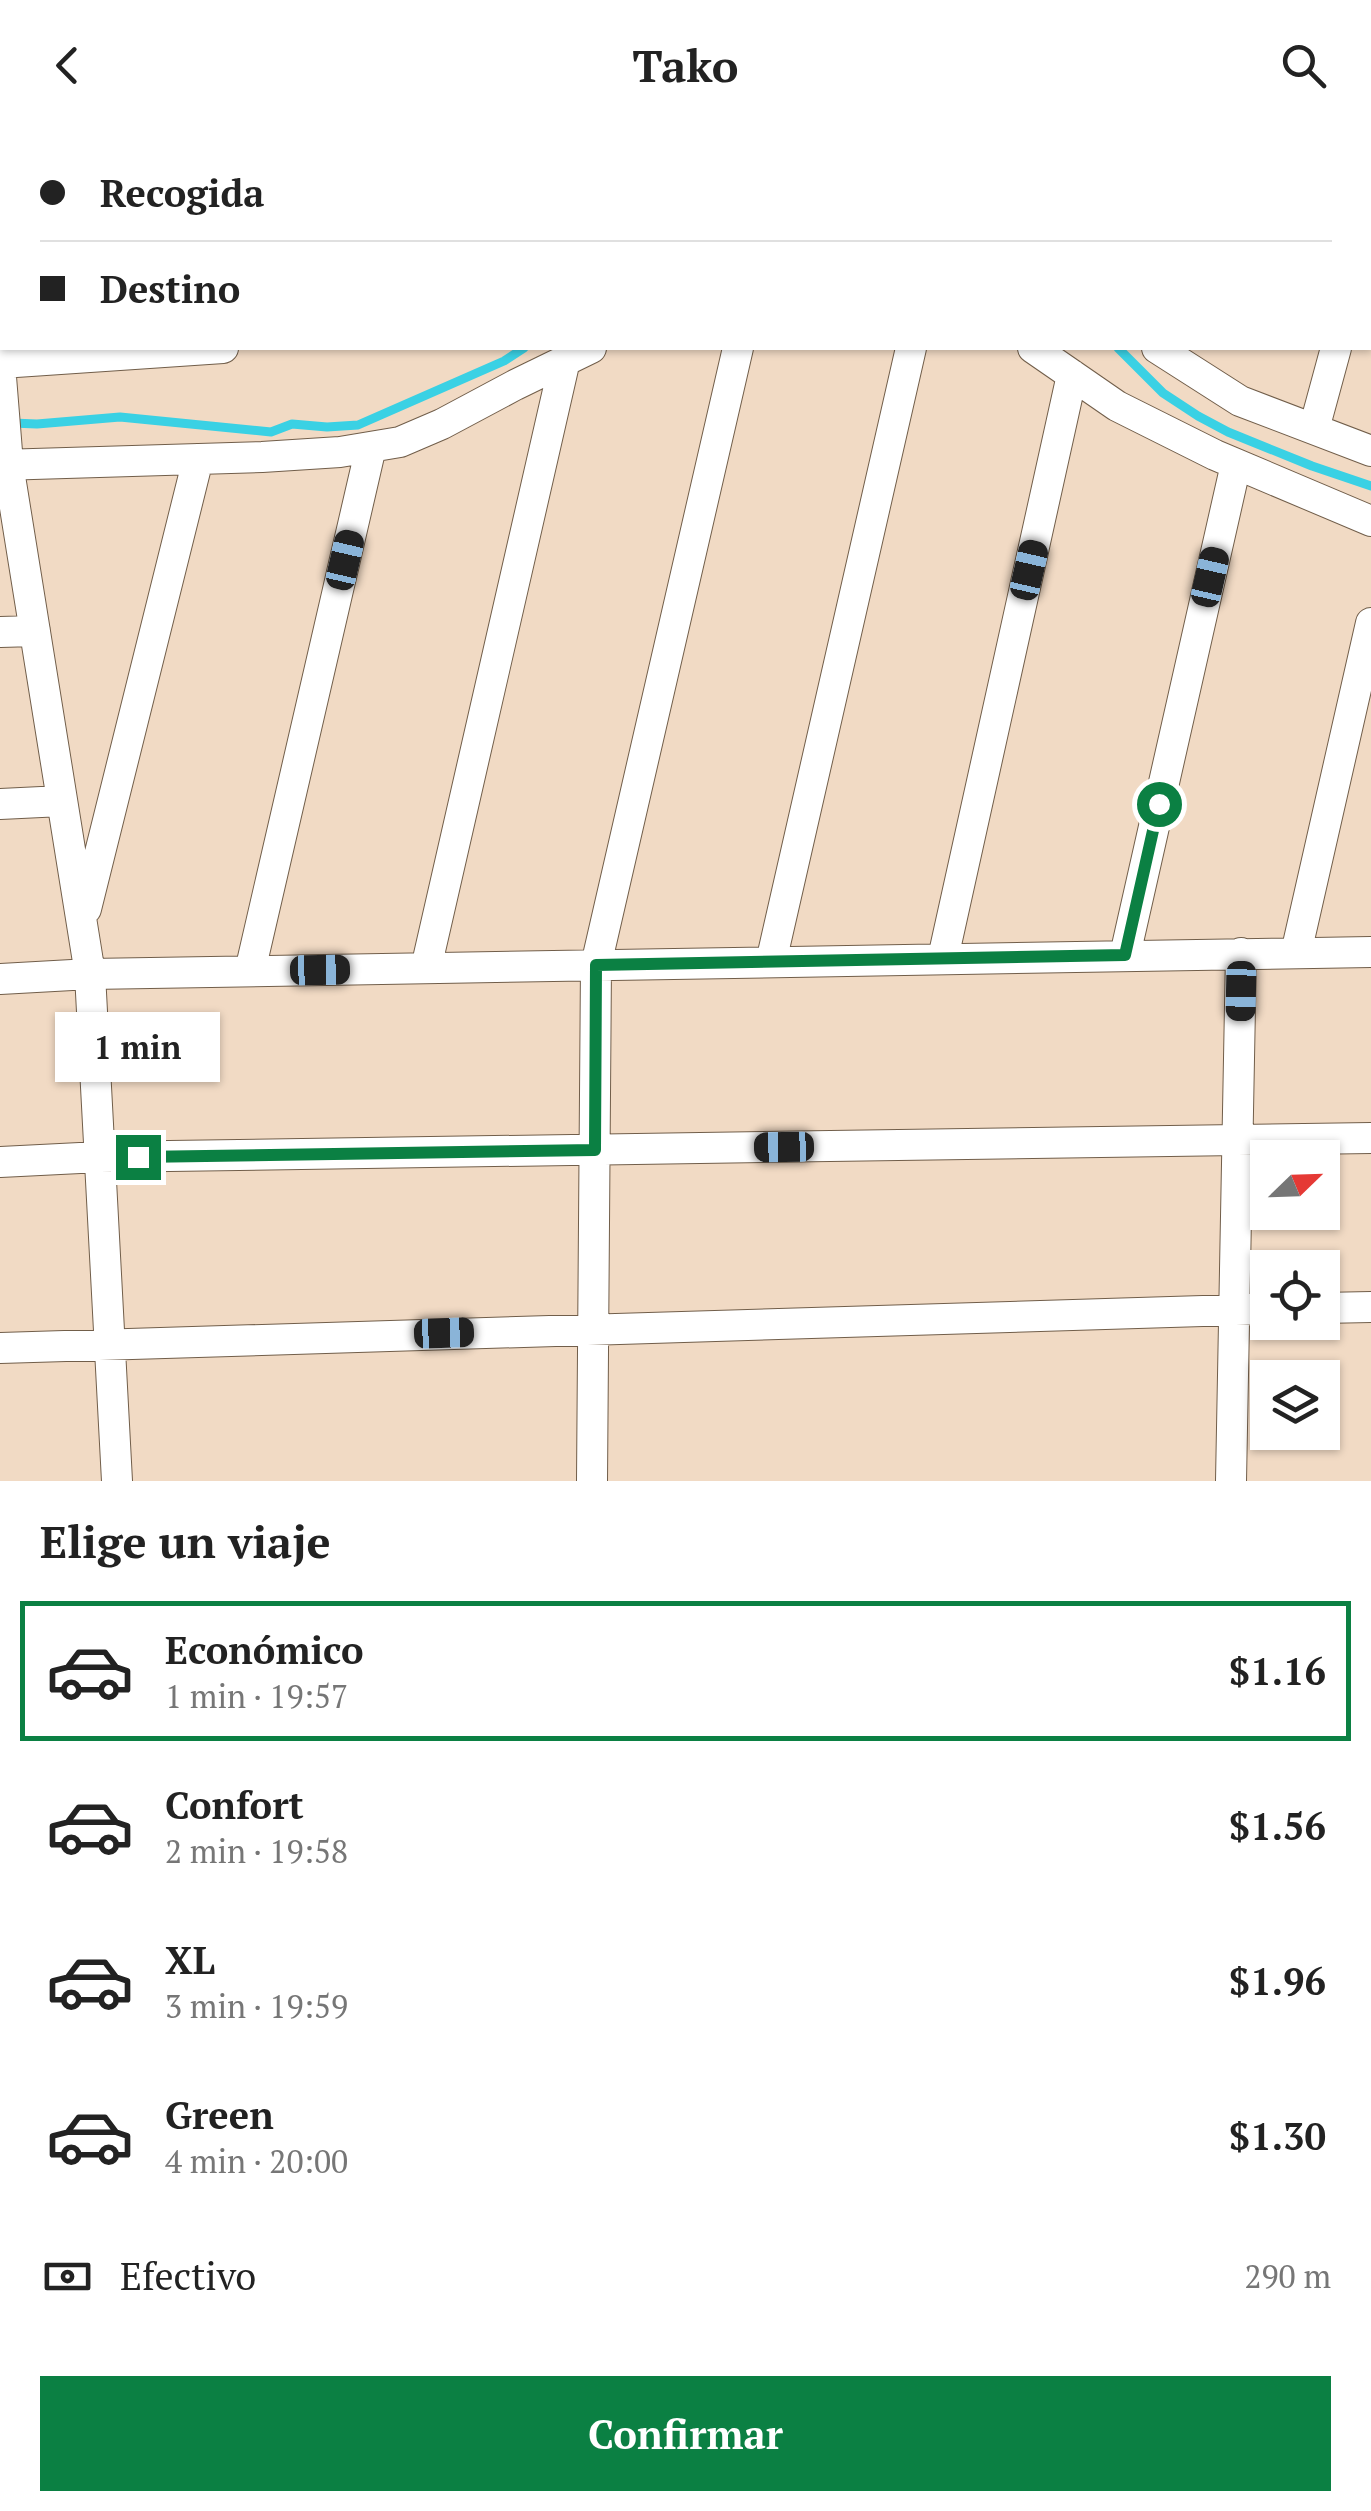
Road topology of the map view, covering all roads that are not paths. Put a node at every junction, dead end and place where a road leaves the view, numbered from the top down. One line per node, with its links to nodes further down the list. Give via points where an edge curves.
1 (193, 350): 8 (street)
2 (738, 350): 30 (street)
3 (912, 350): 29 (street)
4 (1036, 350): 9 (street)
5 (1161, 350): 11 (street, via 1240,401)
6 (1335, 350): 11 (street)
7 (578, 354): 12 (street, via 442,424); 31 (street)
8 (1, 363): 10 (street)
9 (1072, 375): 16 (street, via 1117,406); 28 (street)
10 (1, 378): 14 (street)
11 (1314, 429): 13 (street)
12 (371, 447): 15 (street); 32 (street)
13 (1371, 451)
14 (5, 458): 15 (street); 19 (street)
15 (198, 459): 23 (street)
16 (1236, 464): 17 (street); 27 (street)
17 (1371, 521)
18 (1371, 623): 26 (street)
19 (35, 630): 20 (street); 21 (street)
20 (0, 632)
21 (62, 802): 22 (street); 23 (street)
22 (0, 804)
23 (83, 922): 33 (street)
24 (1371, 952): 26 (street)
25 (1242, 953): 26 (street); 27 (street); 36 (street)
26 (1296, 953)
27 (1125, 955): 28 (street)
28 (943, 958): 29 (street)
29 (771, 962): 30 (street)
30 (596, 965): 31 (street); 37 (street)
31 (426, 968): 32 (street)
32 (250, 972): 33 (street)
33 (90, 974): 34 (street); 38 (street)
34 (0, 979)
35 (1371, 1138): 36 (street)
36 (1238, 1140): 37 (street); 42 (street)
37 (595, 1150): 38 (street); 44 (street)
38 (100, 1157): 39 (street); 45 (street)
39 (0, 1162)
40 (1371, 1307): 41 (street)
41 (1340, 1308)
42 (1235, 1310): 43 (street); 44 (street); 49 (street)
43 (1250, 1310)
44 (593, 1328): 45 (street); 48 (street)
45 (110, 1344): 46 (street); 47 (street)
46 (0, 1348)
47 (117, 1481)
48 (592, 1481)
49 (1231, 1481)

